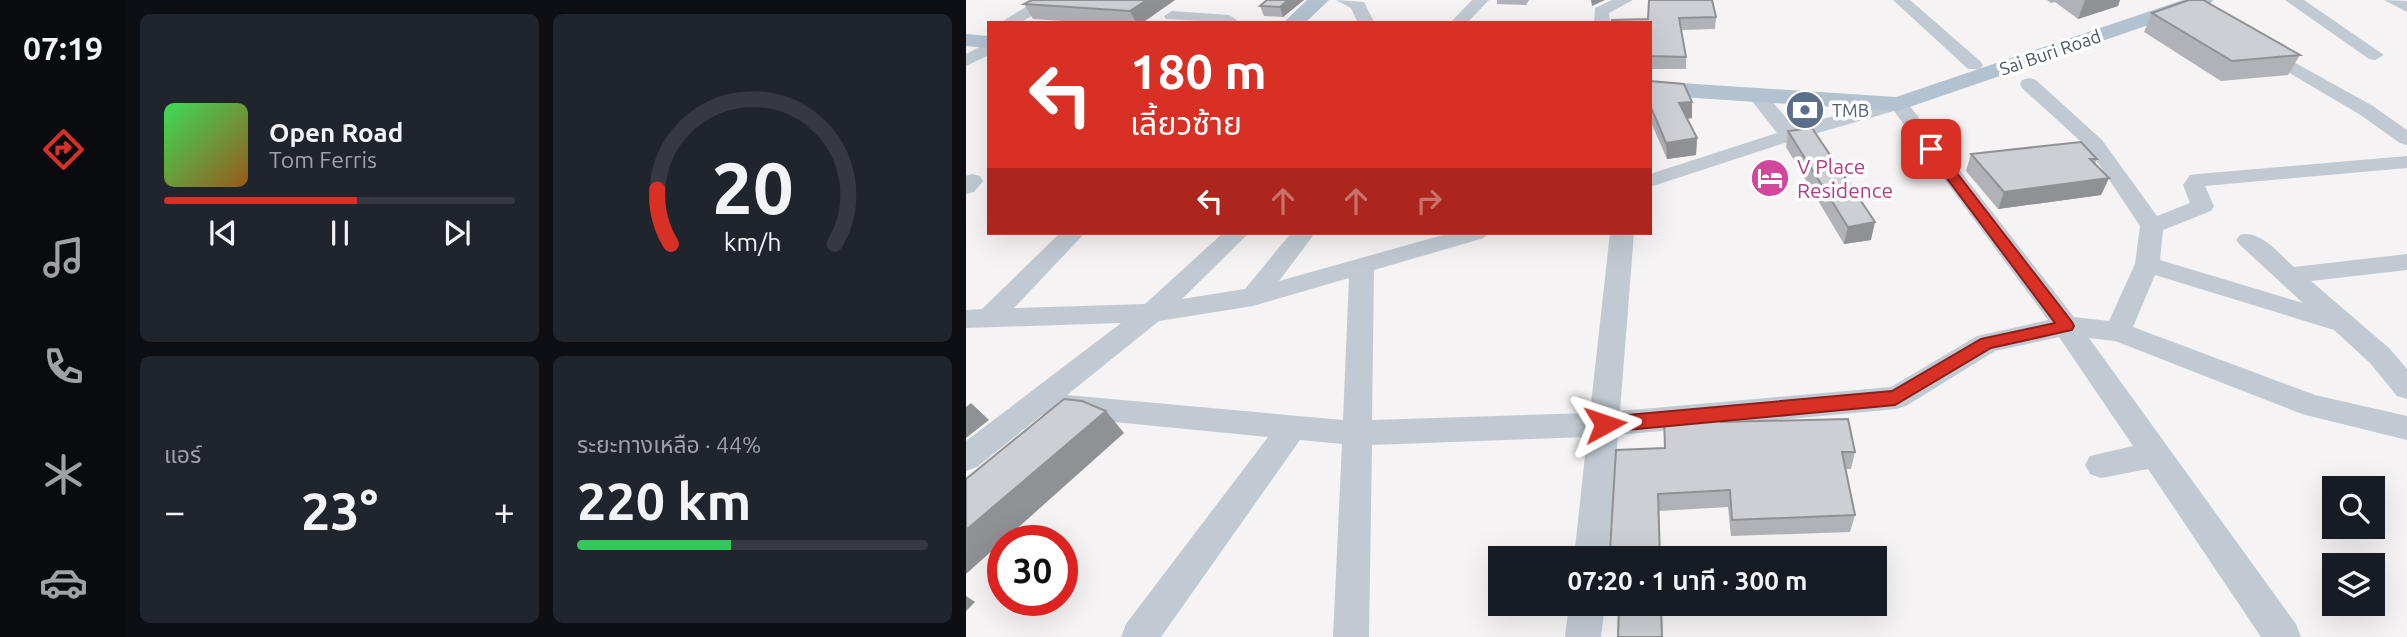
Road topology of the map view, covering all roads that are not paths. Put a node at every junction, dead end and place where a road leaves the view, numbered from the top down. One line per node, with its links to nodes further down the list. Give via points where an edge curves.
1 (1049, 0): 13 (street)
2 (1195, 0): 11 (street)
3 (1344, 0): 14 (street, via 1358,5)
4 (1481, 0): 15 (street)
5 (1625, 0): 16 (street, via 1601,11)
6 (1901, 0): 25 (street)
7 (2292, 0): 23 (street)
8 (2392, 0): 10 (street)
9 (2193, 6): 25 (main road, Sai Buri Road); 30 (main road, Sai Buri Road)
10 (2407, 6)
11 (1167, 20): 12 (street)
12 (1229, 20)
13 (1012, 21)
14 (1366, 21)
15 (1460, 21)
16 (1602, 21)
17 (966, 26): 18 (main road)
18 (987, 27)
19 (966, 40): 21 (main road)
20 (2246, 41): 32 (street)
21 (987, 42)
22 (987, 48): 24 (street)
23 (2375, 55)
24 (966, 61)
25 (1975, 65): 30 (main road, Sai Buri Road)
26 (1652, 76): 30 (main road)
27 (2029, 84): 38 (street, via 2095,144)
28 (1652, 88): 29 (main road)
29 (1757, 96): 30 (main road); 34 (street)
30 (1885, 100): 33 (street); 33 (street); 53 (street)
31 (2407, 113): 32 (street)
32 (2378, 118): 35 (street)
33 (1815, 127): 34 (street)
34 (1790, 135): 37 (street)
35 (2407, 139)
36 (2407, 162): 38 (street, via 2197,180 2194,185 2203,206)
37 (1652, 180)
38 (2152, 226): 46 (street)
39 (1071, 235): 51 (street)
40 (1235, 235): 50 (street)
41 (1301, 235): 49 (street)
42 (1469, 235): 47 (street)
43 (1622, 235): 59 (street)
44 (2248, 240): 48 (street)
45 (2407, 262): 48 (street)
46 (2147, 264): 52 (street); 54 (street)
47 (1362, 266): 49 (street); 62 (street)
48 (2287, 276): 52 (street)
49 (1252, 297): 50 (street)
50 (1152, 313): 51 (street); 58 (street)
51 (978, 318)
52 (2341, 323): 56 (street)
53 (2066, 326): 54 (street); 59 (street, via 1987,343 1895,398); 63 (street)
54 (2118, 332): 60 (street, via 2312,406)
55 (2407, 354): 56 (street)
56 (2380, 356): 57 (street)
57 (2407, 388)
58 (1035, 403): 61 (street); 64 (street)
59 (1605, 424): 62 (street); 66 (street)
60 (2407, 428)
61 (1291, 429): 62 (street); 68 (street)
62 (1357, 433): 69 (street)
63 (2156, 455): 65 (street); 71 (street)
64 (966, 458)
65 (2101, 465)
66 (1592, 546)
67 (1586, 616): 70 (street)
68 (1139, 637)
69 (1351, 637)
70 (1583, 637)
71 (2283, 637)

